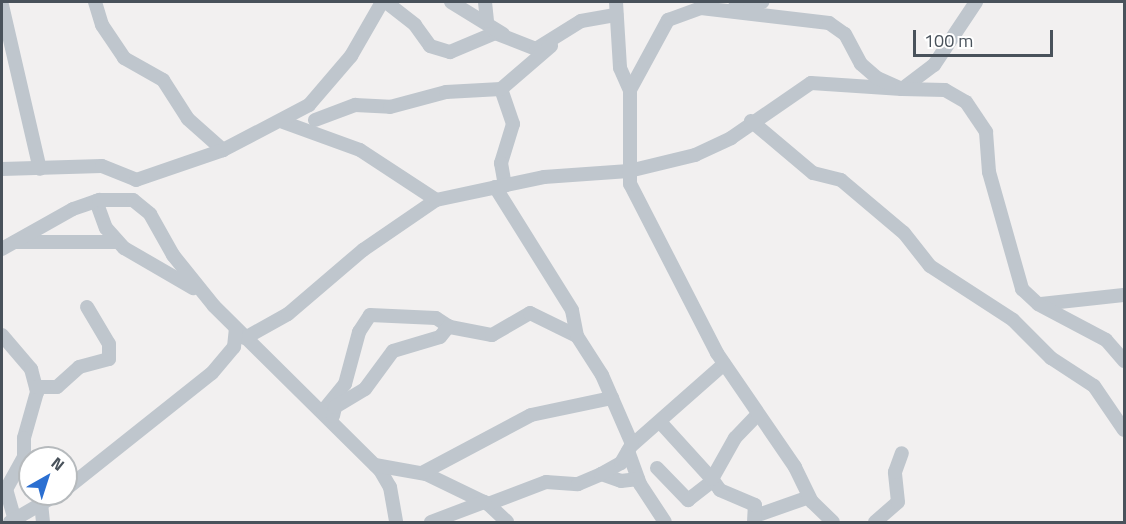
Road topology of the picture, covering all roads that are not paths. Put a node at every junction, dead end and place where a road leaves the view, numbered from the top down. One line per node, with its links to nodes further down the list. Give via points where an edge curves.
1 (95, 2): 21 (street, via 102,25 124,58 163,80 188,119)
2 (384, 2): 11 (street, via 415,25 430,46 444,52 483,35); 16 (street, via 351,57)
3 (451, 2): 10 (street)
4 (485, 2): 10 (street)
5 (755, 2): 9 (street)
6 (976, 2): 14 (street, via 934,66)
7 (2, 5): 23 (street)
8 (616, 8): 12 (street, via 581,21); 15 (street, via 621,68)
9 (732, 9): 14 (street, via 829,23 845,33 868,72); 15 (street, via 701,8 668,20)
10 (487, 21): 11 (street)
11 (504, 36): 12 (street, via 536,48)
12 (557, 40): 13 (street)
13 (501, 89): 17 (street, via 446,92 390,107 355,105); 25 (street, via 513,124 501,163)
14 (902, 89): 18 (street, via 811,83); 33 (street, via 951,93 982,121 1015,275)
15 (630, 90): 24 (street)
16 (319, 96): 17 (street); 19 (street)
17 (315, 120): 20 (street)
18 (751, 121): 24 (street, via 716,147); 46 (street, via 813,173 841,180 904,233 941,275 1013,320 1051,357 1094,386)
19 (283, 122): 20 (street); 21 (street)
20 (317, 135): 26 (street, via 381,161)
21 (223, 150): 23 (street, via 136,180 102,166)
22 (2, 169): 23 (street)
23 (40, 169)
24 (629, 171): 25 (street); 40 (street, via 638,206)
25 (500, 186): 26 (street); 38 (street, via 573,313)
26 (436, 200): 37 (street, via 363,250 288,314)
27 (96, 201): 28 (street); 29 (street); 31 (street, via 128,198 145,208)
28 (15, 242): 29 (street); 30 (street)
29 (117, 242): 31 (street)
30 (2, 249)
31 (204, 295): 37 (street)
32 (1125, 295): 33 (street, via 1057,306)
33 (1038, 304): 39 (street, via 1106,340)
34 (87, 307): 41 (street, via 109,344 109,359 79,367 57,387)
35 (449, 326): 38 (street, via 492,335 530,313); 44 (street, via 440,337 393,351 365,389); 44 (street, via 416,315 367,317 345,384)
36 (2, 334): 41 (street, via 31,369)
37 (241, 334): 44 (street); 53 (street, via 212,373)
38 (577, 336): 42 (street)
39 (1125, 361)
40 (724, 364): 43 (street); 45 (street)
41 (36, 387): 61 (street, via 25,455 6,489)
42 (612, 398): 47 (street); 51 (street, via 556,414 531,414)
43 (758, 415): 55 (street, via 735,438); 56 (street)
44 (328, 416): 49 (street)
45 (661, 423): 47 (street); 55 (street)
46 (1125, 430)
47 (630, 449): 52 (street); 54 (street)
48 (902, 453): 68 (street, via 895,472 898,502)
49 (375, 465): 51 (street); 63 (street, via 390,487)
50 (657, 468): 55 (street, via 686,499)
51 (422, 473): 57 (street)
52 (601, 474): 54 (street); 57 (street, via 578,484 546,482)
53 (78, 479)
54 (638, 479): 66 (street)
55 (712, 480): 60 (street, via 755,505)
56 (809, 497): 60 (street); 67 (street)
57 (486, 503): 64 (street); 65 (street)
58 (36, 506): 61 (street)
59 (41, 506): 62 (street)
60 (756, 519)
61 (13, 521)
62 (43, 522)
63 (396, 522)
64 (431, 522)
65 (507, 522)
66 (665, 522)
67 (833, 522)
68 (875, 522)

